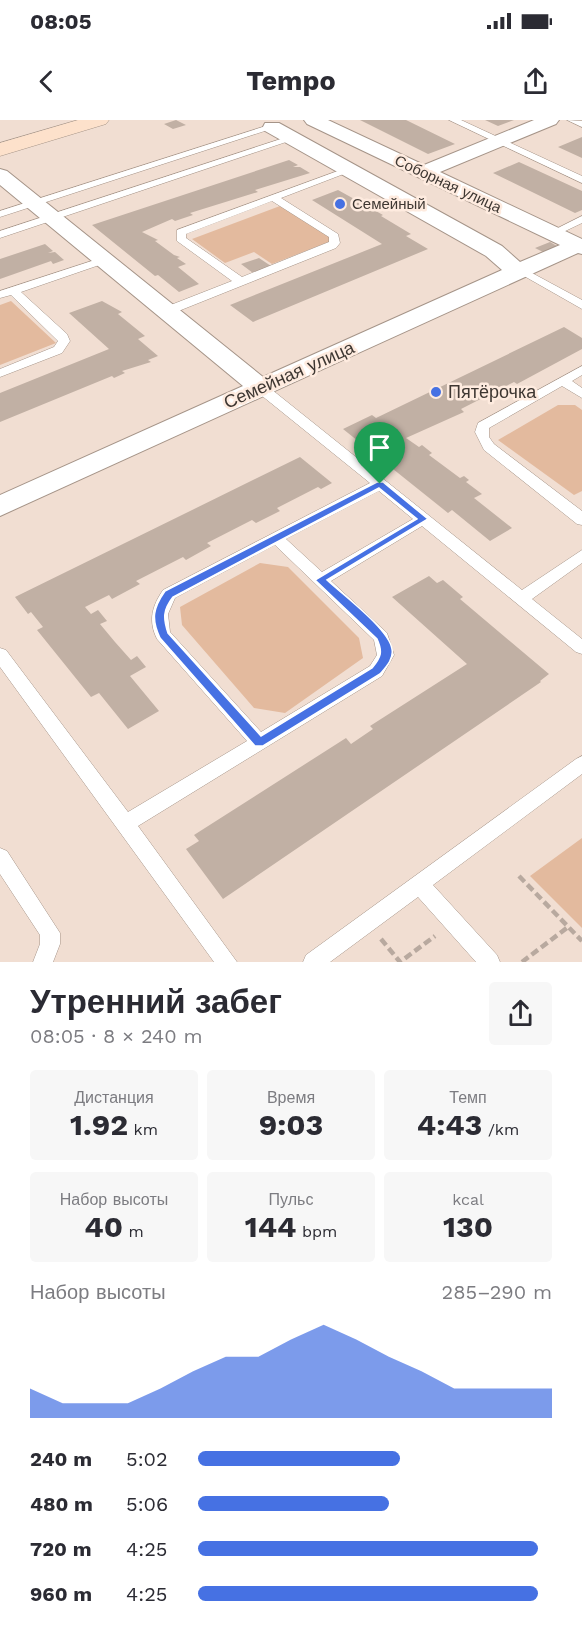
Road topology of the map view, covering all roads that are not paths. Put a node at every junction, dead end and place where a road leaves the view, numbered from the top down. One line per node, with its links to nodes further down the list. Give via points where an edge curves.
1 (99, 120): 10 (main road)
2 (313, 120): 12 (street, Соборная улица)
3 (454, 120): 9 (lane)
4 (550, 120): 9 (street)
5 (572, 120): 7 (lane)
6 (266, 123): 8 (street); 16 (lane)
7 (582, 124)
8 (293, 129): 11 (street); 18 (lane)
9 (502, 141): 12 (street); 14 (lane)
10 (0, 150)
11 (349, 170): 15 (lane); 24 (street, via 494,251)
12 (423, 172): 20 (street, Соборная улица)
13 (0, 176): 16 (street)
14 (582, 180)
15 (273, 197): 25 (lane, via 181,232 181,239); 25 (lane, via 334,236 335,243)
16 (34, 203): 17 (lane); 18 (street)
17 (0, 214)
18 (52, 218): 21 (lane); 23 (street)
19 (582, 219): 20 (lane)
20 (553, 233): 22 (street, Соборная улица)
21 (0, 235)
22 (580, 246): 24 (street, Семейная улица)
23 (104, 260): 26 (lane); 28 (street)
24 (519, 271): 27 (lane); 32 (street, Семейная улица)
25 (240, 282): 28 (lane)
26 (6, 292): 30 (lane, via 64,341 58,350)
27 (582, 305)
28 (167, 311): 32 (street)
29 (582, 370): 31 (lane)
30 (0, 373)
31 (563, 381): 33 (lane); 37 (lane, via 483,426 481,431 489,447)
32 (261, 388): 34 (lane); 35 (street, Семейная улица)
33 (582, 394)
34 (380, 484): 36 (lane); 38 (lane)
35 (0, 506)
36 (423, 519): 40 (lane); 41 (lane)
37 (582, 520)
38 (276, 538): 40 (lane); 44 (lane, via 169,594 161,604 158,618 163,635)
39 (582, 555): 41 (lane)
40 (320, 580): 44 (lane, via 381,637 387,649 386,659 376,671)
41 (522, 599): 42 (lane)
42 (582, 648)
43 (0, 654): 46 (lane)
44 (259, 742): 46 (lane)
45 (582, 764): 48 (lane)
46 (125, 824): 50 (lane)
47 (0, 857): 49 (lane, via 50,933)
48 (419, 884): 51 (lane); 52 (lane)
49 (43, 962)
50 (227, 962)
51 (313, 962)
52 (490, 962)

